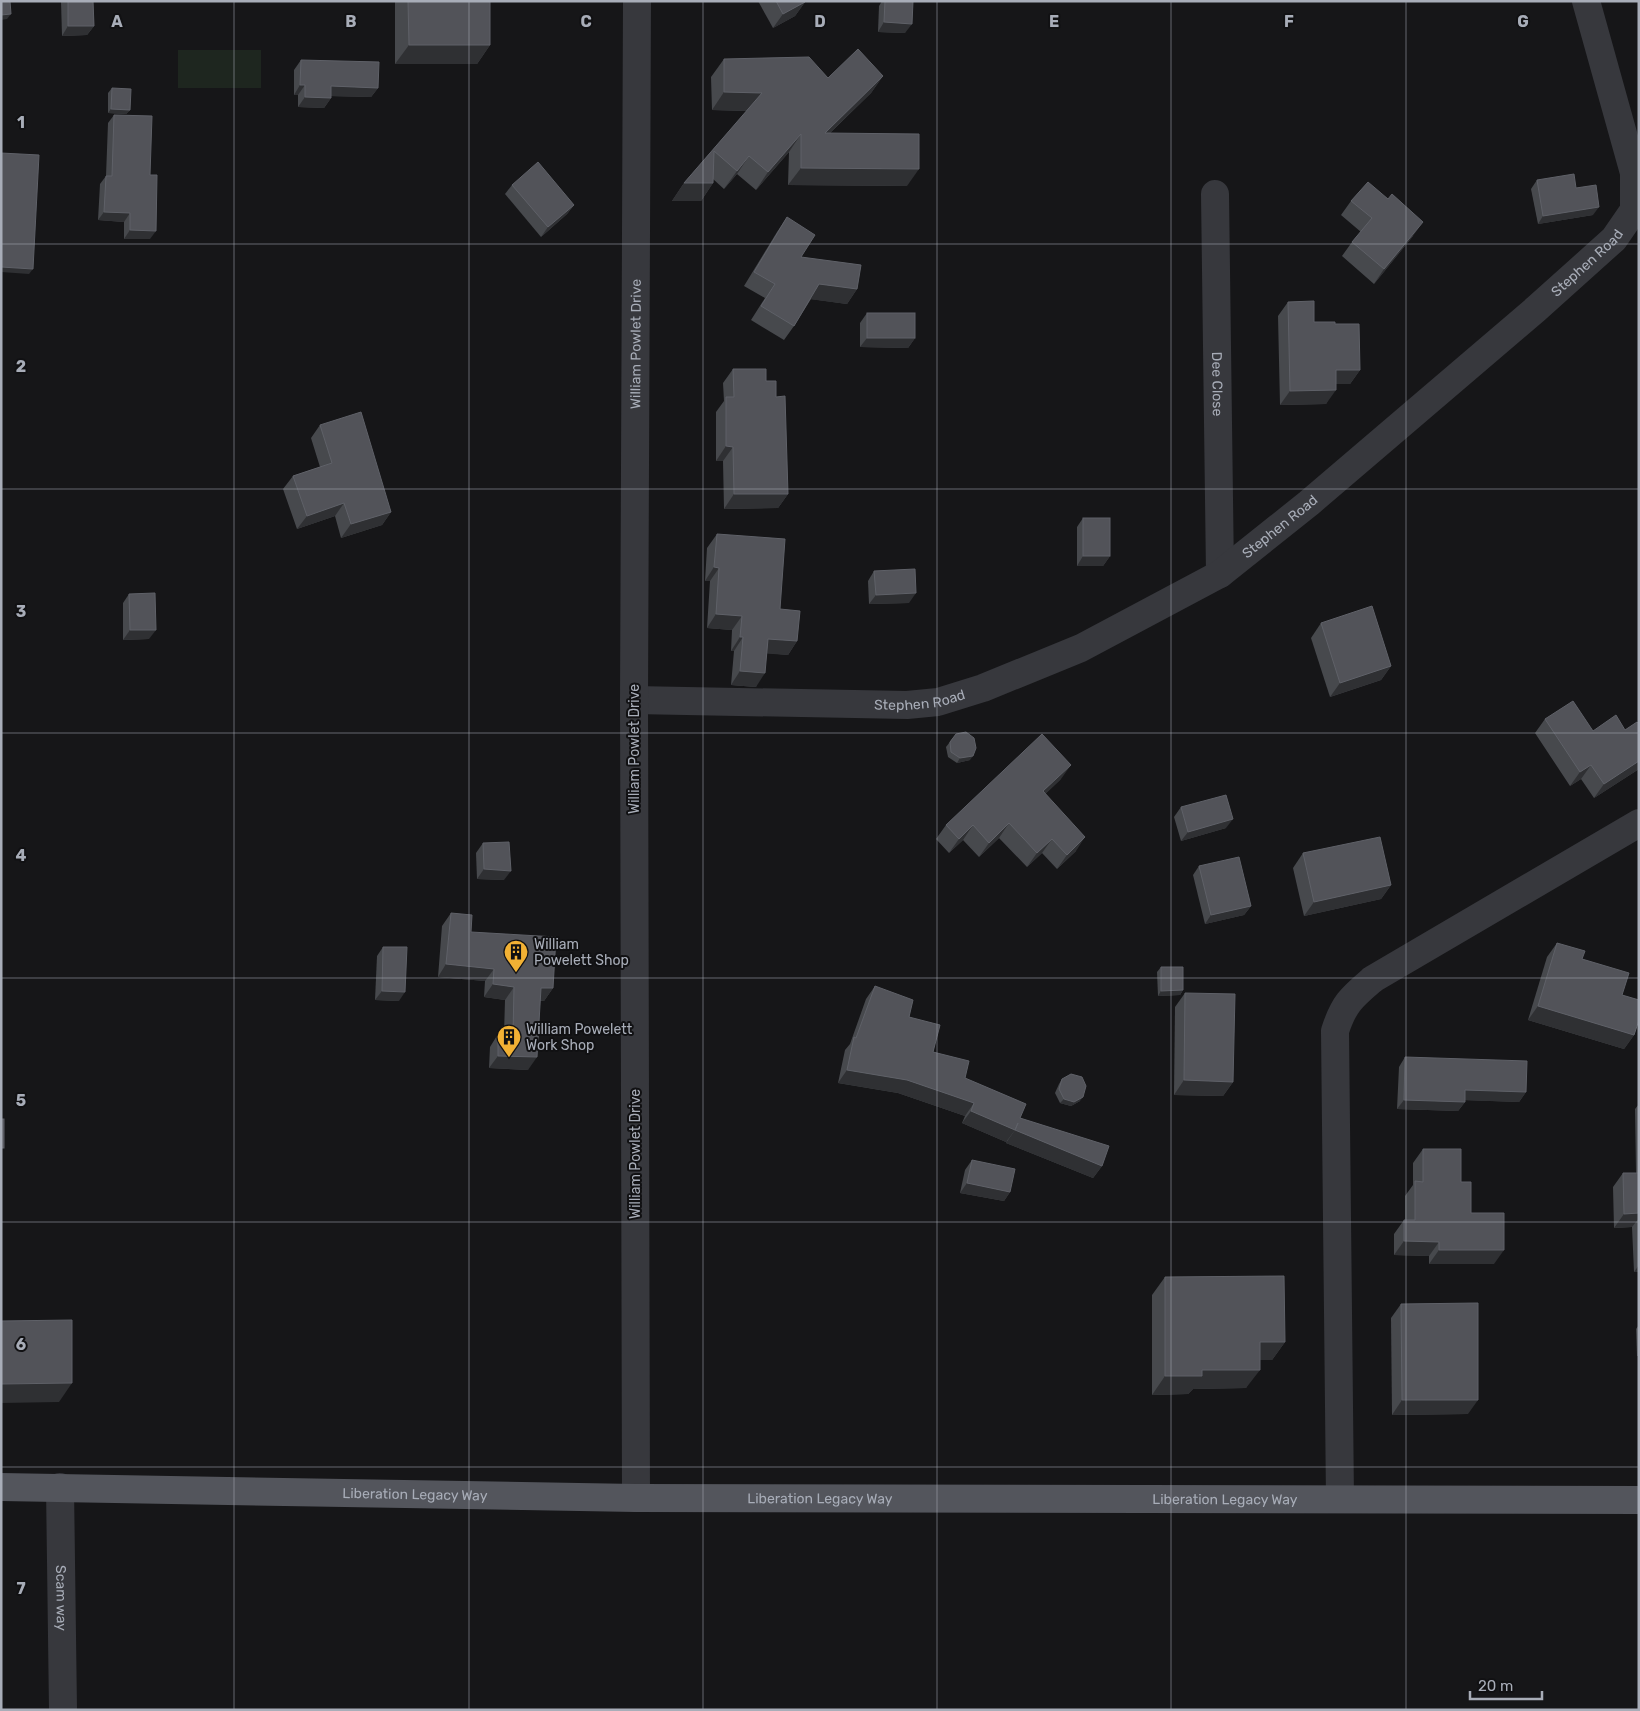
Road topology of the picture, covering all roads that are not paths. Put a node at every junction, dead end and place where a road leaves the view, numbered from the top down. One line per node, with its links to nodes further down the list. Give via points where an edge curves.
1 (637, 1): 5 (street, William Powlet Drive)
2 (1586, 1): 4 (street, Stephen Road, via 1634,173 1634,210 1614,239 1556,291 1309,503)
3 (1215, 194): 4 (street, Dee Close)
4 (1220, 574): 5 (street, Stephen Road, via 1081,648 983,688 938,702 907,705)
5 (634, 700): 9 (street, William Powlet Drive)
6 (1639, 823): 10 (street, via 1373,979 1342,1010 1335,1030)
7 (1, 1487): 8 (main road, Liberation Legacy Way)
8 (60, 1487): 9 (main road, Liberation Legacy Way); 12 (street, Scam way)
9 (636, 1498): 10 (main road, Liberation Legacy Way)
10 (1340, 1499): 11 (main road, Liberation Legacy Way)
11 (1639, 1500)
12 (63, 1710)

